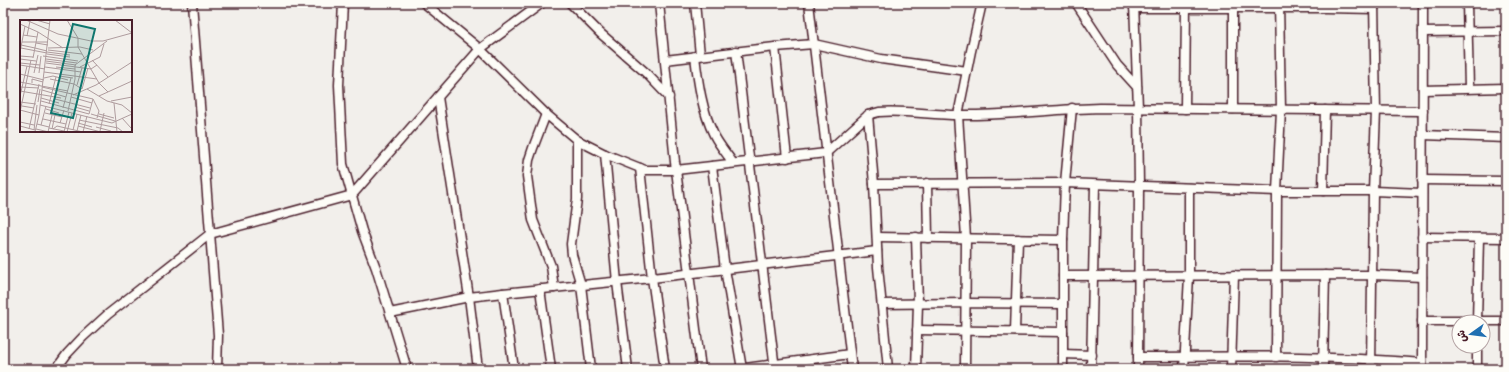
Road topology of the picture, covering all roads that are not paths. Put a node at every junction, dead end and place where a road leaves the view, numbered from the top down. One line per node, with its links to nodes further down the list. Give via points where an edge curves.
1 (192, 3): 71 (street)
2 (343, 3): 70 (street, via 339,85 343,164)
3 (424, 3): 24 (street)
4 (542, 3): 24 (street)
5 (570, 3): 34 (street, via 600,33 646,72)
6 (659, 3): 27 (street)
7 (695, 3): 26 (street)
8 (809, 3): 22 (street)
9 (982, 3): 28 (street)
10 (1076, 3): 29 (street, via 1117,65)
11 (1423, 3): 20 (street)
12 (1467, 3): 21 (street)
13 (1134, 5): 14 (street); 29 (street)
14 (1186, 5): 18 (street); 37 (street)
15 (1326, 5): 16 (street); 17 (street)
16 (1279, 6): 18 (street); 39 (street)
17 (1374, 6): 41 (street)
18 (1233, 8): 38 (street)
19 (1506, 31): 21 (street)
20 (1423, 32): 21 (street); 32 (street)
21 (1468, 32): 30 (street)
22 (814, 44): 23 (street); 28 (street, via 881,59); 49 (street)
23 (775, 47): 25 (street); 51 (street)
24 (480, 49): 33 (street); 43 (street)
25 (736, 51): 26 (street); 52 (street)
26 (698, 56): 27 (street); 53 (street, via 700,88 710,127)
27 (665, 60): 34 (street)
28 (967, 71): 45 (street)
29 (1138, 86): 36 (street)
30 (1468, 88): 31 (street); 32 (street)
31 (1506, 88)
32 (1423, 90): 42 (street)
33 (438, 97): 70 (street); 101 (street)
34 (668, 97): 56 (street)
35 (1072, 108): 36 (street); 45 (street); 61 (street)
36 (1138, 108): 37 (street); 64 (street)
37 (1185, 109): 38 (street)
38 (1233, 109): 39 (street)
39 (1281, 110): 40 (street); 66 (street)
40 (1325, 110): 41 (street); 67 (street)
41 (1376, 111): 42 (street); 68 (street)
42 (1423, 111): 46 (street)
43 (546, 114): 48 (street); 98 (street, via 531,154 527,176 533,220 551,266)
44 (868, 115): 45 (street, via 885,111); 49 (street); 62 (street)
45 (958, 115): 60 (street)
46 (1423, 135): 47 (street); 57 (street)
47 (1506, 138)
48 (577, 140): 50 (street); 97 (street, via 577,199 571,244)
49 (826, 153): 51 (street); 82 (street)
50 (605, 154): 55 (street); 96 (street)
51 (787, 158): 52 (street)
52 (749, 161): 53 (street); 83 (street)
53 (733, 163): 54 (street)
54 (712, 166): 56 (street); 84 (street)
55 (640, 168): 56 (street); 95 (street)
56 (676, 170): 85 (street)
57 (1422, 180): 58 (street); 69 (street)
58 (1506, 181)
59 (927, 183): 60 (street); 62 (street); 75 (street)
60 (962, 183): 61 (street); 76 (street)
61 (1065, 183): 63 (street); 80 (street)
62 (874, 184): 72 (street)
63 (1094, 184): 64 (street); 91 (street)
64 (1140, 186): 65 (street); 86 (street)
65 (1189, 188): 66 (street); 92 (street)
66 (1277, 191): 67 (street); 93 (street)
67 (1323, 191): 68 (street)
68 (1373, 191): 69 (street); 89 (street)
69 (1422, 193): 74 (street)
70 (352, 194): 71 (street); 107 (street)
71 (210, 234): 129 (street, via 107,315 83,337); 130 (street, via 218,335)
72 (876, 237): 73 (street); 81 (street)
73 (916, 237): 75 (street); 102 (street)
74 (1422, 237): 77 (street); 94 (street)
75 (928, 238): 76 (street)
76 (966, 238): 79 (street); 103 (street)
77 (1478, 238): 78 (street); 108 (street)
78 (1506, 238)
79 (1018, 239): 80 (street); 104 (street)
80 (1063, 240): 90 (street)
81 (877, 251): 82 (street); 105 (street)
82 (840, 256): 83 (street); 117 (street)
83 (762, 265): 84 (street); 127 (street)
84 (726, 270): 85 (street); 140 (street)
85 (689, 274): 95 (street); 138 (street)
86 (1138, 275): 91 (street); 92 (street); 121 (street)
87 (1234, 275): 92 (street); 93 (street); 123 (street)
88 (1325, 275): 89 (street); 93 (street); 125 (street)
89 (1373, 275): 94 (street); 126 (street)
90 (1063, 276): 91 (street); 106 (street)
91 (1093, 276): 120 (street)
92 (1189, 276): 122 (street)
93 (1276, 276): 124 (street)
94 (1422, 277): 109 (street)
95 (652, 278): 96 (street); 137 (street)
96 (618, 282): 97 (street); 136 (street)
97 (581, 285): 98 (street); 135 (street)
98 (554, 288): 99 (street)
99 (540, 289): 100 (street); 134 (street)
100 (504, 293): 101 (street); 133 (street)
101 (469, 297): 107 (street); 132 (street)
102 (918, 303): 103 (street); 105 (street); 113 (street)
103 (966, 303): 104 (street); 114 (street)
104 (1016, 303): 106 (street); 115 (street)
105 (882, 304): 142 (street)
106 (1063, 304): 116 (street)
107 (390, 313): 131 (street)
108 (1477, 314)
109 (1422, 321): 111 (street); 128 (street)
110 (1506, 321): 112 (street)
111 (1451, 322)
112 (1491, 322)
113 (917, 330): 114 (street); 143 (street)
114 (965, 331): 115 (street); 144 (street)
115 (1015, 331): 116 (street)
116 (1063, 332): 118 (street)
117 (850, 354): 127 (street); 141 (street)
118 (1063, 354): 120 (street); 145 (street)
119 (1477, 354): 152 (street)
120 (1092, 355): 146 (street)
121 (1138, 357): 122 (street); 147 (street)
122 (1184, 357): 123 (street); 148 (street)
123 (1231, 357): 124 (street); 149 (street)
124 (1276, 357): 125 (street)
125 (1323, 357): 126 (street); 150 (street)
126 (1371, 359): 128 (street); 151 (street)
127 (775, 366): 140 (street)
128 (1422, 366)
129 (56, 369)
130 (217, 369)
131 (407, 369)
132 (478, 369)
133 (514, 369)
134 (551, 369)
135 (590, 369)
136 (628, 369)
137 (665, 369)
138 (702, 369)
139 (738, 369): 140 (street)
140 (742, 369)
141 (852, 369)
142 (888, 369)
143 (916, 369)
144 (965, 369)
145 (1063, 369)
146 (1092, 369)
147 (1138, 369)
148 (1184, 369)
149 (1231, 369)
150 (1323, 369)
151 (1371, 369)
152 (1477, 369)

